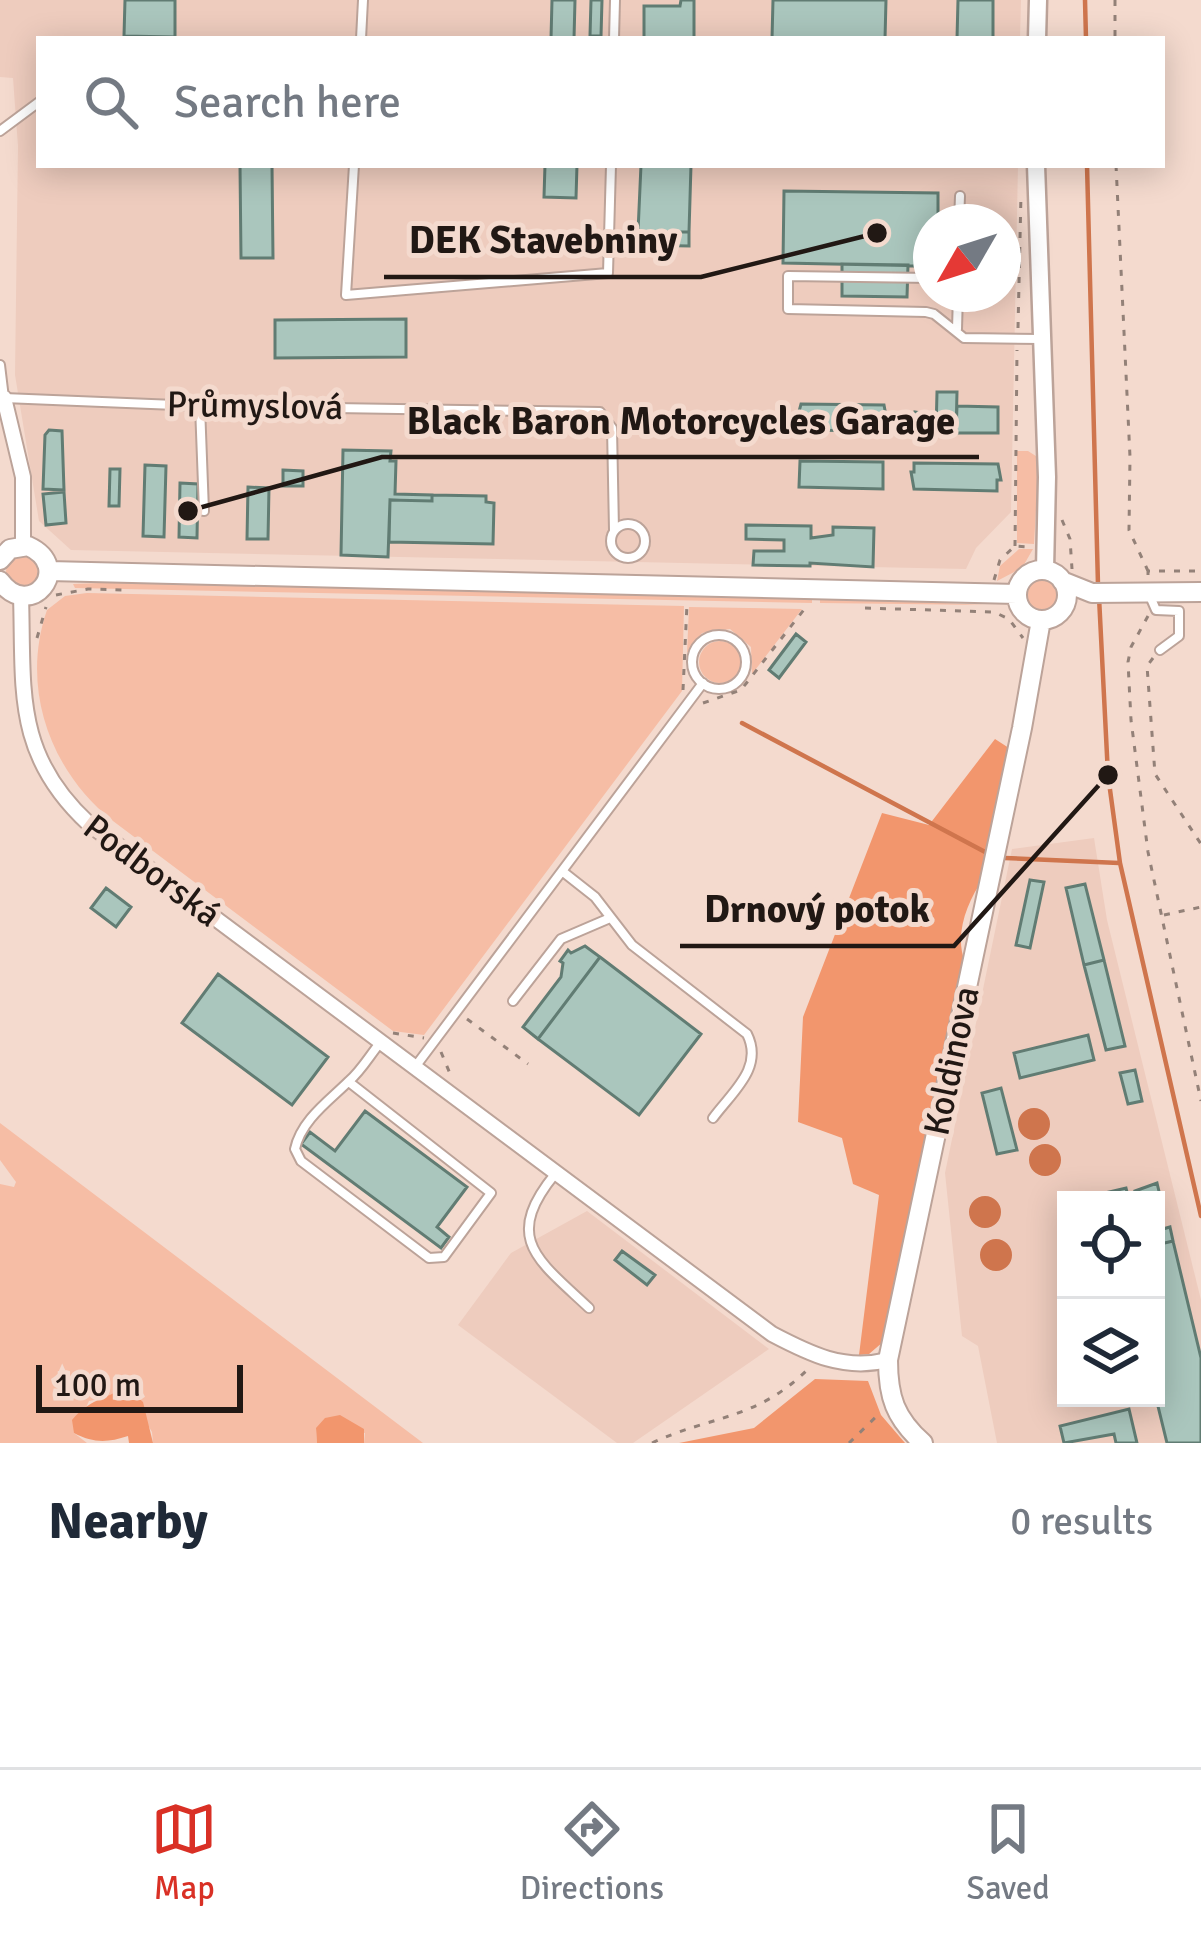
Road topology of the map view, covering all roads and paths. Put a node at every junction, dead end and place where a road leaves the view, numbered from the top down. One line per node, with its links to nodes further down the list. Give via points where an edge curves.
1 (364, 0): 5 (lane)
2 (615, 0): 6 (lane)
3 (1038, 0): 7 (street)
4 (1115, 0): 8 (path)
5 (361, 36)
6 (614, 36)
7 (1037, 36)
8 (1115, 36)
9 (36, 105): 10 (lane)
10 (0, 131)
11 (354, 168): 12 (lane, via 346,295 608,273)
12 (610, 168)
13 (1036, 168): 23 (street)
14 (1117, 168): 34 (path, via 1129,530)
15 (1021, 182): 30 (path)
16 (960, 196): 17 (lane)
17 (960, 204)
18 (913, 278): 19 (lane, via 788,276 788,309)
19 (913, 312)
20 (926, 312): 22 (lane)
21 (958, 312): 22 (lane)
22 (957, 331): 23 (lane, via 964,338)
23 (1042, 339): 37 (street, via 1047,477)
24 (0, 365): 25 (lane)
25 (2, 398): 26 (lane, Průmyslová); 29 (street, via 23,477)
26 (200, 406): 27 (lane); 28 (lane, Průmyslová, via 600,412 612,428)
27 (203, 511)
28 (614, 530): 28 (lane, via 618,555 643,549 635,525)
29 (23, 545): 32 (main road); 33 (main road, via 40,552)
30 (1015, 546)
31 (1070, 548): 37 (path)
32 (0, 560)
33 (49, 571): 41 (main road); 42 (main road, via 40,590)
34 (1148, 571): 35 (path); 38 (path)
35 (1201, 571)
36 (0, 581): 42 (main road)
37 (1073, 584): 38 (main road); 41 (main road, via 1029,574); 46 (main road, via 1064,605)
38 (1141, 589): 40 (main road); 49 (lane, via 1156,610 1179,611 1179,636); 56 (path, via 1148,616 1128,662 1131,720)
39 (136, 590): 47 (path, via 57,594)
40 (1201, 592)
41 (1017, 594): 46 (main road, via 1026,614)
42 (21, 596): 60 (street, Podborská, via 28,733 56,790 89,824)
43 (687, 602): 51 (path)
44 (787, 605): 52 (path, via 807,606 741,690)
45 (854, 607): 48 (path, via 994,612)
46 (1041, 620): 48 (main road, Koldinova)
47 (36, 642)
48 (1036, 642): 71 (main road, Koldinova)
49 (1160, 650): 53 (path, via 1147,666 1155,774)
50 (703, 683): 50 (lane, via 730,687 743,674 746,656 736,640 718,634 700,641 692,658); 54 (lane)
51 (682, 696)
52 (693, 713)
53 (1201, 844)
54 (562, 871): 57 (lane); 61 (lane)
55 (1201, 906): 56 (path)
56 (1162, 915): 66 (path)
57 (610, 917): 58 (lane, via 561,939); 67 (lane, via 632,945 747,1034 753,1065)
58 (513, 1001)
59 (466, 1018): 62 (path)
60 (387, 1038): 61 (path); 63 (street, Podborská); 65 (lane)
61 (433, 1045): 63 (lane); 64 (path)
62 (528, 1064)
63 (414, 1068): 68 (street, Podborská)
64 (449, 1075)
65 (349, 1082): 65 (lane, via 298,1136 297,1156 429,1258 443,1257 491,1192)
66 (1201, 1101)
67 (713, 1118)
68 (555, 1174): 69 (lane, via 531,1208 529,1238); 70 (street, Podborská)
69 (589, 1308)
70 (814, 1357): 71 (street, via 863,1366); 73 (path, via 800,1377 750,1412)
71 (887, 1360): 72 (main road, Koldinova)
72 (891, 1402): 74 (path); 75 (main road)
73 (652, 1443)
74 (849, 1443)
75 (922, 1443)

